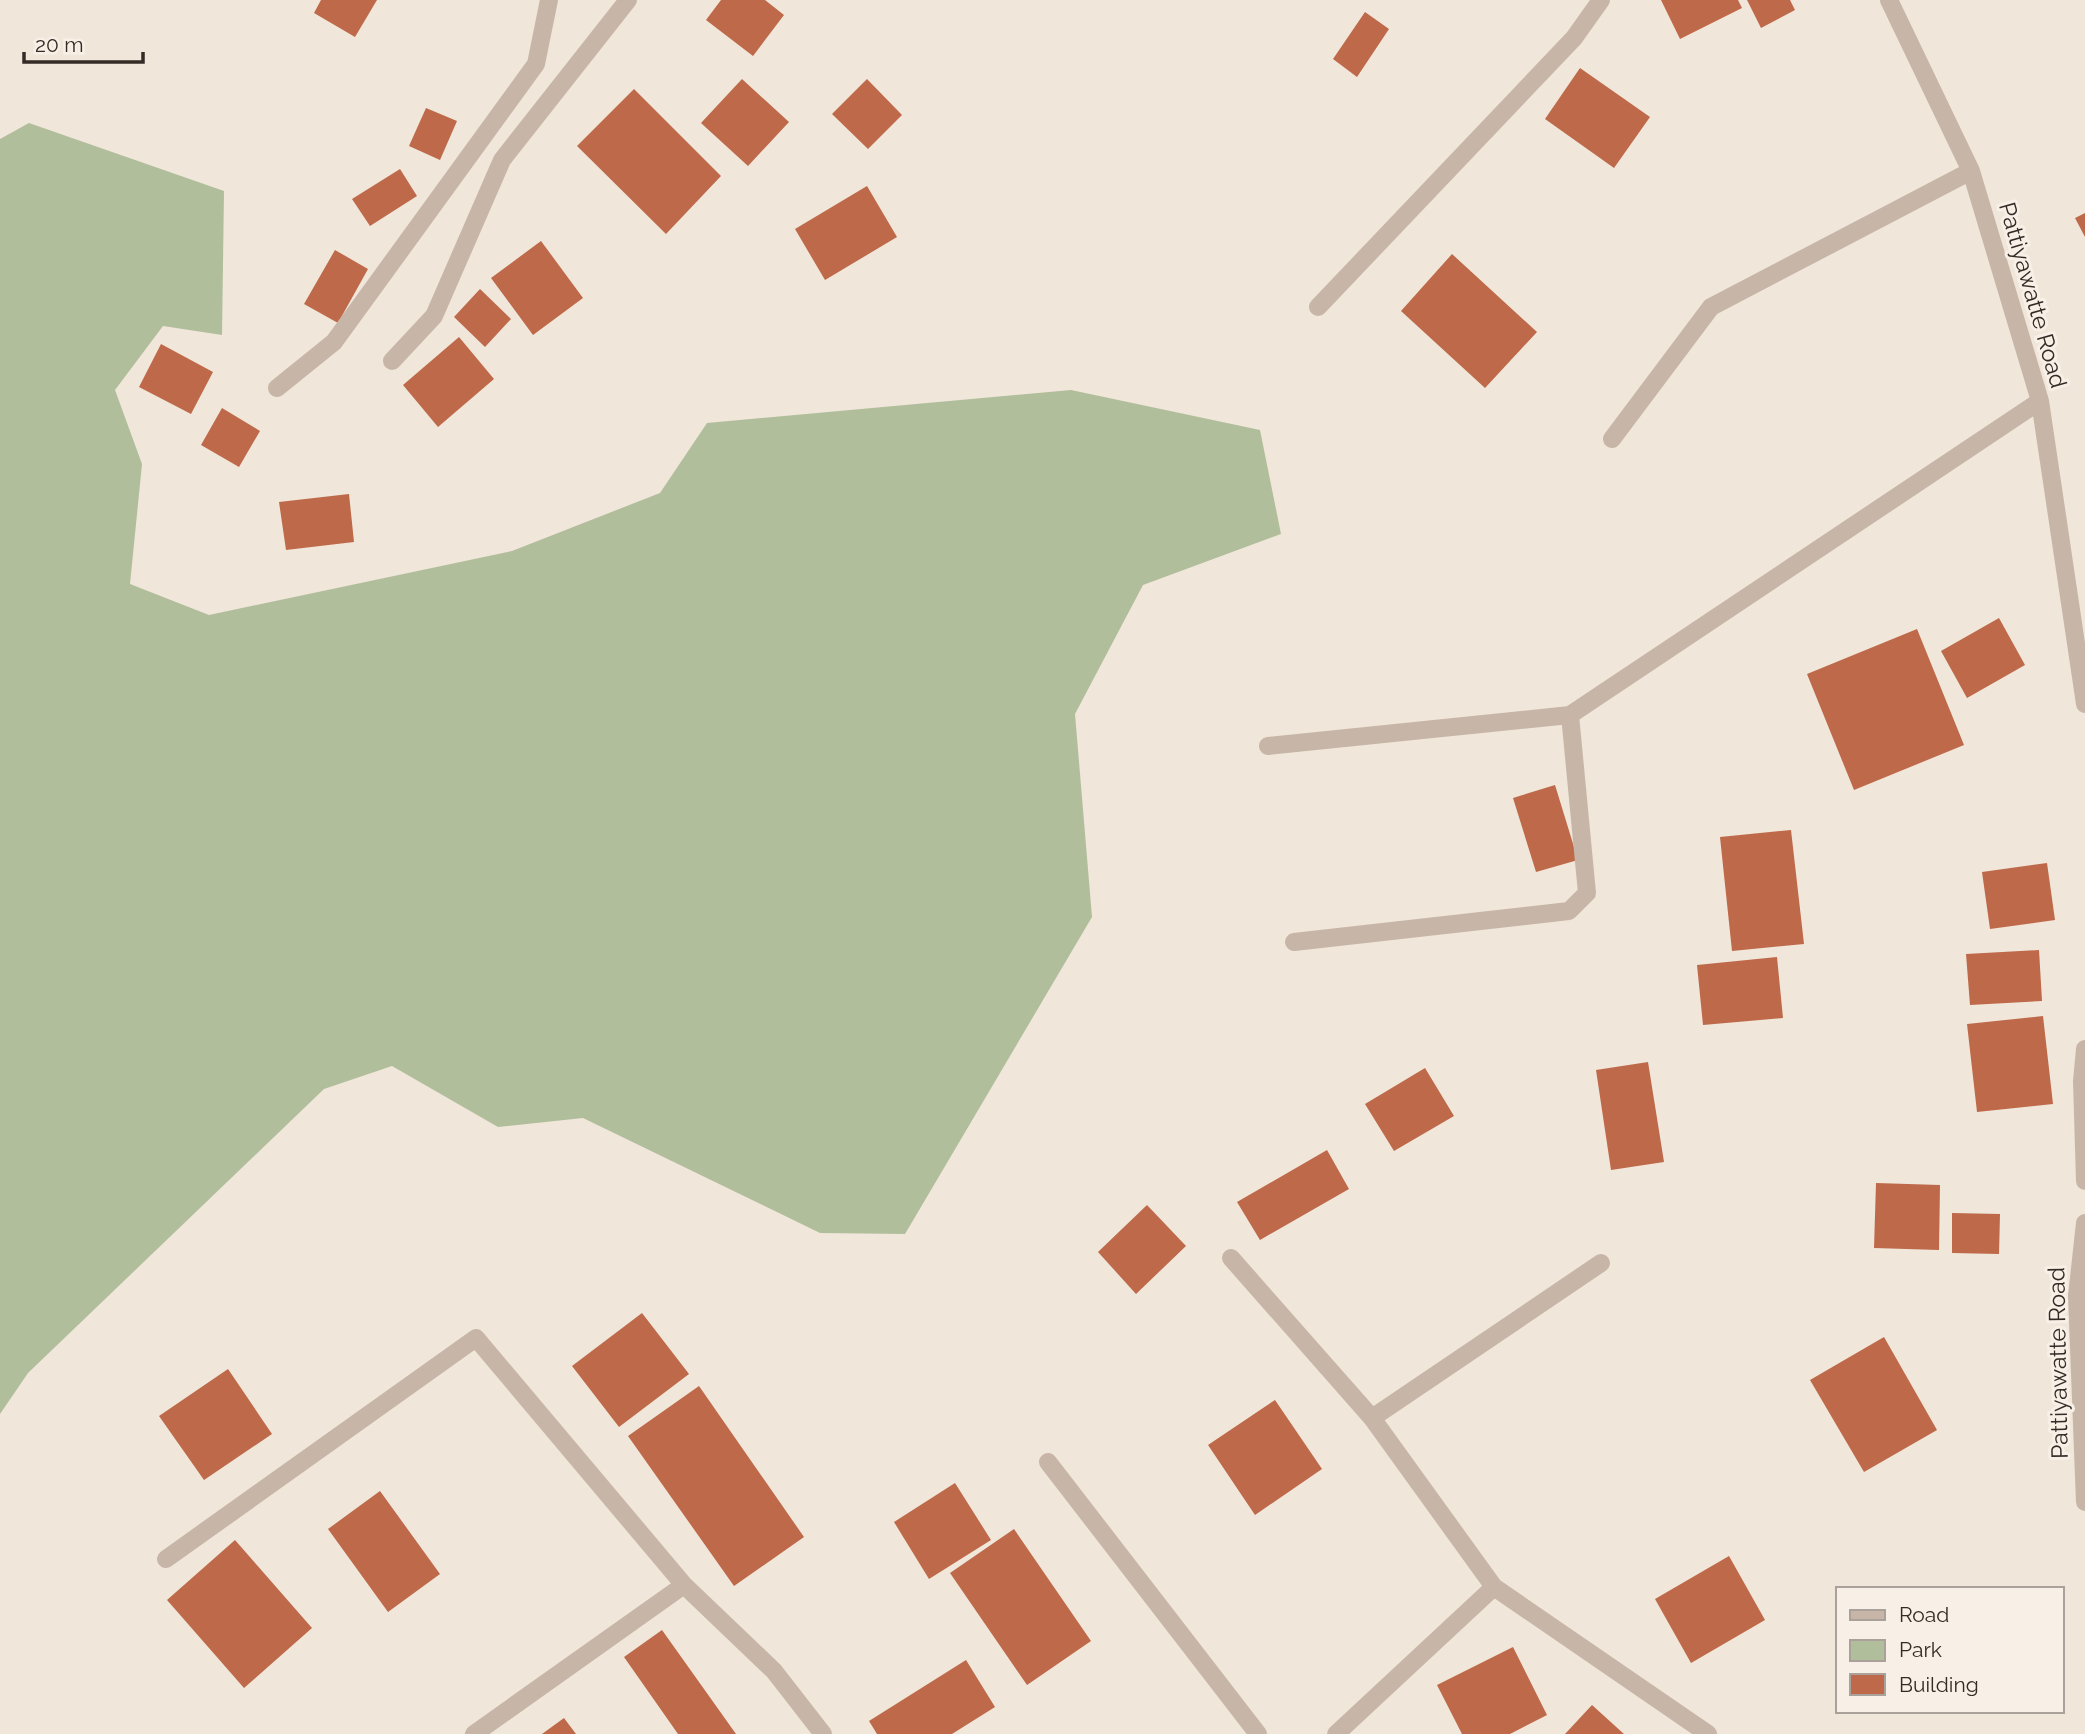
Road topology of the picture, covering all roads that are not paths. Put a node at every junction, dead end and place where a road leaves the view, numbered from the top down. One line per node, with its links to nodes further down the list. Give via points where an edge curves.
1 (549, 0): 8 (street, via 536,64 334,342)
2 (628, 0): 7 (street, via 502,160 434,316)
3 (1601, 0): 6 (street, via 1574,38)
4 (1889, 0): 5 (street, Pattiyawatte Road)
5 (1971, 171): 9 (street, Pattiyawatte Road); 10 (street, via 1712,307)
6 (1318, 307)
7 (392, 361)
8 (277, 388)
9 (2040, 401): 12 (street, Pattiyawatte Road); 14 (street)
10 (1612, 439)
11 (2085, 584): 12 (street)
12 (2069, 596): 13 (street, Pattiyawatte Road)
13 (2085, 704)
14 (1570, 715): 15 (street); 16 (street, via 1587,893 1569,911)
15 (1268, 746)
16 (1294, 942)
17 (2085, 1049): 18 (street)
18 (2085, 1181)
19 (2085, 1223): 24 (street, Pattiyawatte Road, via 2077,1296)
20 (1231, 1258): 22 (street)
21 (1601, 1263): 22 (street)
22 (1372, 1418): 27 (street)
23 (1048, 1462): 30 (street)
24 (2085, 1502)
25 (166, 1559): 26 (street, via 477,1338)
26 (684, 1585): 28 (street); 29 (street, via 774,1671)
27 (1494, 1587): 31 (street); 32 (street)
28 (474, 1734)
29 (823, 1734)
30 (1258, 1734)
31 (1336, 1734)
32 (1709, 1734)

